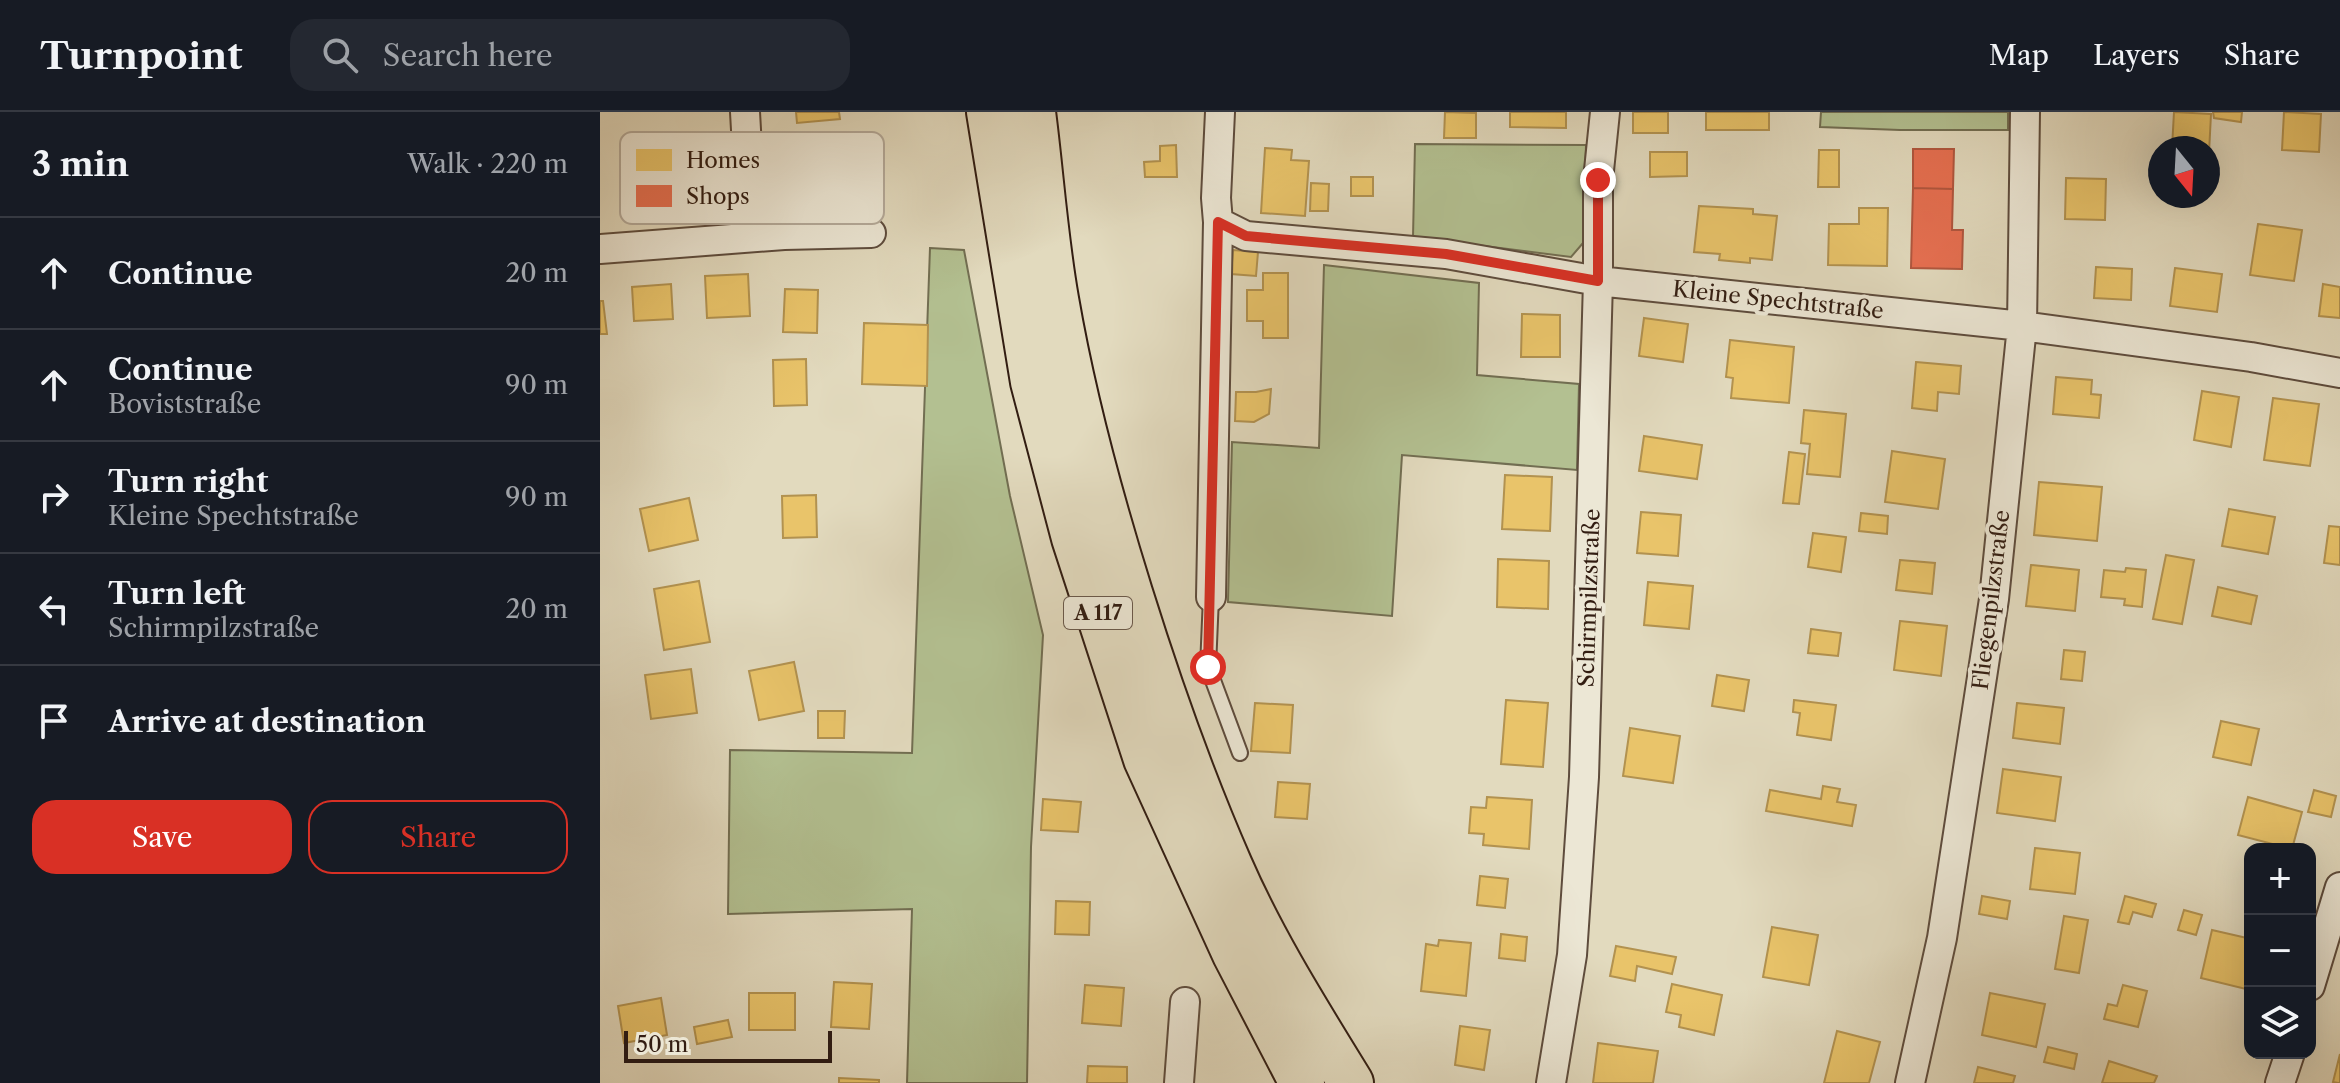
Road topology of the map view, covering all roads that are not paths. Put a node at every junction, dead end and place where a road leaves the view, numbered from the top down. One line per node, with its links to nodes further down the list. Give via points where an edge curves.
1 (745, 112): 7 (street)
2 (989, 112): 23 (highway, A 117, via 1033,382 1074,538 1146,759 1235,954)
3 (1033, 112): 24 (highway, A 117, via 1055,298 1075,391 1151,659 1231,869 1302,1005)
4 (1220, 112): 8 (street)
5 (1605, 112): 13 (street, Schirmpilzstraße, via 1598,180)
6 (2025, 112): 14 (street, Fliegenpilzstraße)
7 (746, 132)
8 (1218, 222): 13 (street, Kleine Spechtstraße, via 1246,236 1446,254); 16 (street)
9 (751, 224): 11 (street)
10 (871, 233): 11 (street)
11 (752, 237): 12 (street)
12 (600, 249)
13 (1598, 281): 14 (street, Kleine Spechtstraße); 25 (street, Schirmpilzstraße, via 1584,777 1572,955)
14 (2022, 326): 15 (street, Kleine Spechtstraße); 26 (street, Fliegenpilzstraße, via 1994,599 1942,938)
15 (2340, 373)
16 (1211, 597): 17 (lane, via 1208,667)
17 (1240, 753)
18 (2340, 887): 19 (street)
19 (2316, 966)
20 (1185, 1002): 22 (street)
21 (2288, 1059): 27 (street)
22 (1179, 1083)
23 (1302, 1083)
24 (1351, 1083)
25 (1551, 1083)
26 (1910, 1083)
27 (2280, 1083)

